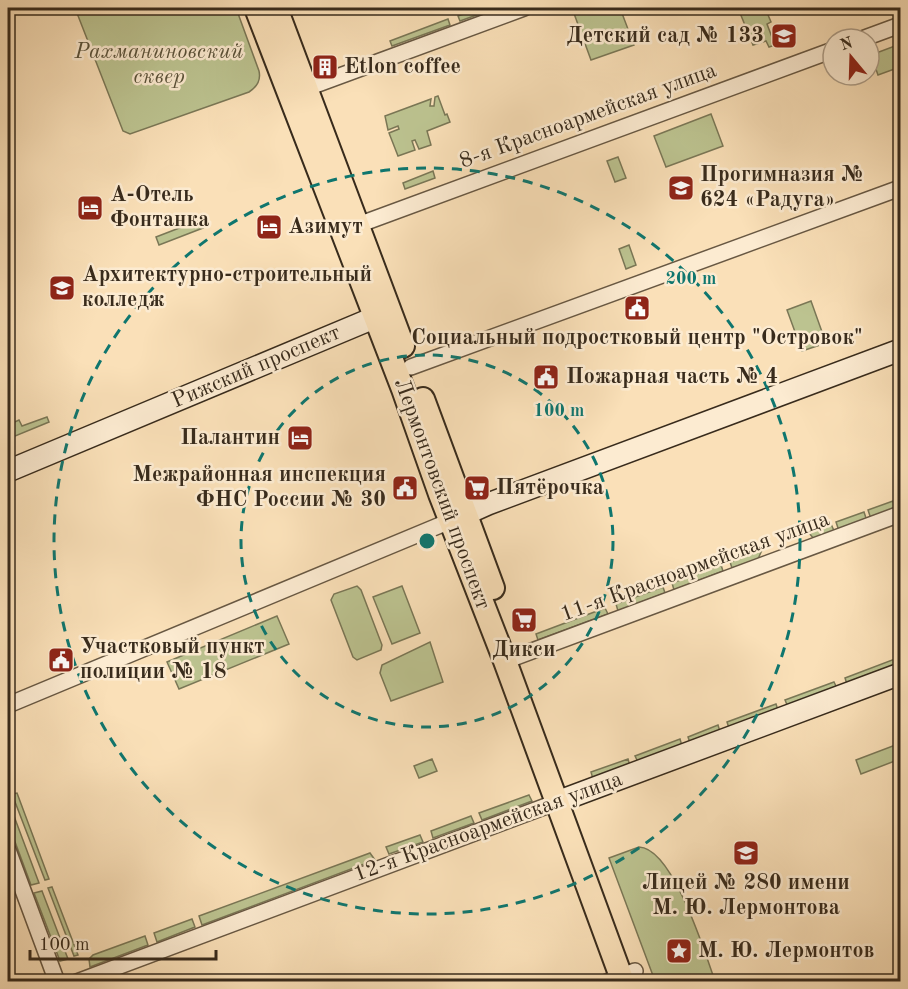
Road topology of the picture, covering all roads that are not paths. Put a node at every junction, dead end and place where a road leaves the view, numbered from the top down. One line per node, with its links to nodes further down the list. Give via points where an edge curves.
1 (256, 8): 7 (main road, Лермонтовский проспект)
2 (276, 8): 7 (main road, Лермонтовский проспект)
3 (524, 8): 7 (street)
4 (900, 25): 5 (street)
5 (881, 32)
6 (821, 54): 9 (street, 8-я Красноармейская улица)
7 (298, 91): 9 (main road, Лермонтовский проспект); 10 (main road, Лермонтовский проспект)
8 (900, 188): 12 (street)
9 (358, 225): 10 (main road, Лермонтовский проспект)
10 (378, 309): 12 (main road, Лермонтовский проспект); 13 (street, Рижский проспект); 14 (street, Рижский проспект); 16 (main road, Лермонтовский проспект)
11 (900, 350): 16 (street)
12 (411, 367): 16 (main road, Лермонтовский проспект)
13 (8, 456)
14 (8, 471)
15 (900, 514): 17 (street, 11-я Красноармейская улица)
16 (458, 518): 17 (main road, Лермонтовский проспект); 19 (street)
17 (512, 659): 20 (main road, Лермонтовский проспект)
18 (900, 674): 20 (street, 12-я Красноармейская улица)
19 (8, 705)
20 (563, 800): 22 (main road, Лермонтовский проспект); 24 (street, 12-я Красноармейская улица)
21 (8, 850): 23 (street)
22 (625, 978)
23 (57, 981)
24 (76, 981)

